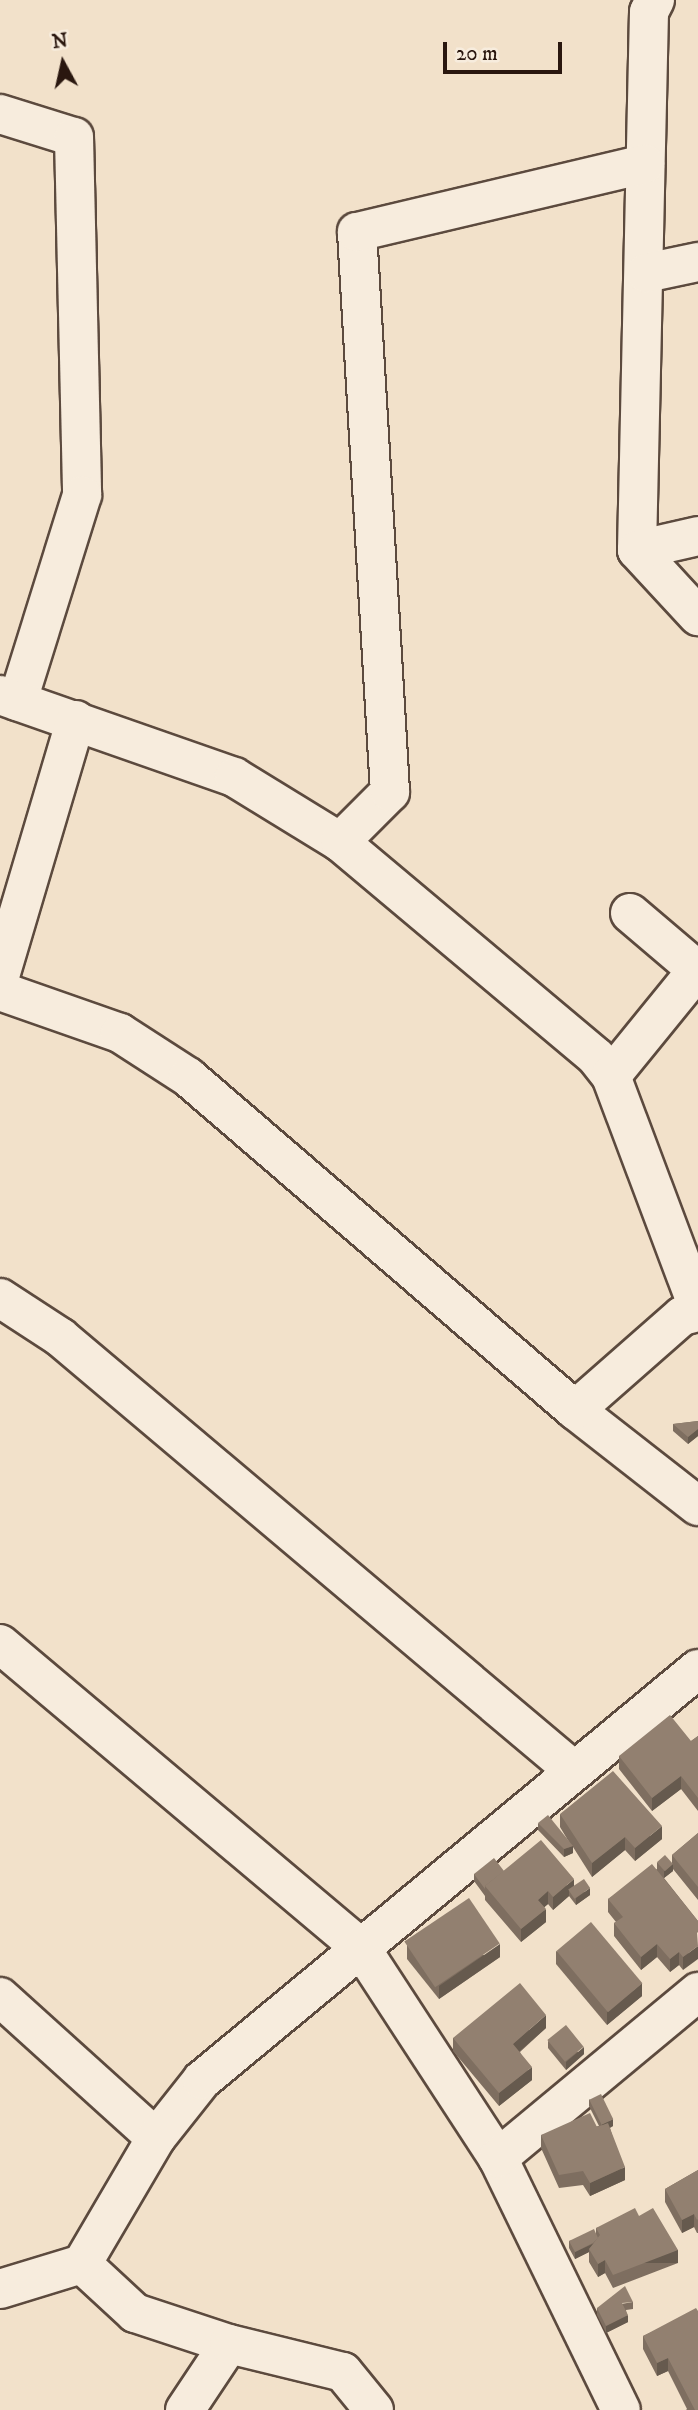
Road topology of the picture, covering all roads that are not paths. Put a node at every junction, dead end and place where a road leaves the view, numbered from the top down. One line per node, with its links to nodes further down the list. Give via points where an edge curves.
1 (655, 0): 3 (street, via 649,12)
2 (0, 114): 9 (street, via 74,136 82,495)
3 (645, 164): 5 (street); 11 (street, via 357,232 390,792)
4 (698, 262): 5 (street)
5 (646, 273): 7 (street)
6 (698, 536): 7 (street)
7 (637, 550): 8 (street)
8 (698, 616)
9 (9, 698): 10 (street)
10 (76, 720): 11 (street, via 234,777); 13 (street)
11 (340, 842): 15 (street)
12 (630, 913): 15 (street, via 697,970)
13 (0, 976)
14 (0, 991): 18 (street, via 120,1033 188,1077)
15 (611, 1076): 17 (street)
16 (0, 1298): 22 (street, via 60,1337)
17 (698, 1310): 18 (street, via 682,1316)
18 (575, 1410): 19 (street)
19 (698, 1506)
20 (0, 1644): 23 (street)
21 (698, 1669): 22 (street)
22 (572, 1769): 23 (street)
23 (360, 1948): 26 (street, via 202,2080); 27 (street)
24 (697, 1995): 27 (street)
25 (0, 1997): 26 (street)
26 (156, 2138): 28 (street)
27 (498, 2158): 33 (street)
28 (82, 2264): 29 (street); 30 (street, via 135,2313)
29 (0, 2289)
30 (229, 2344): 31 (street); 32 (street, via 343,2372)
31 (185, 2410)
32 (374, 2410)
33 (621, 2410)

